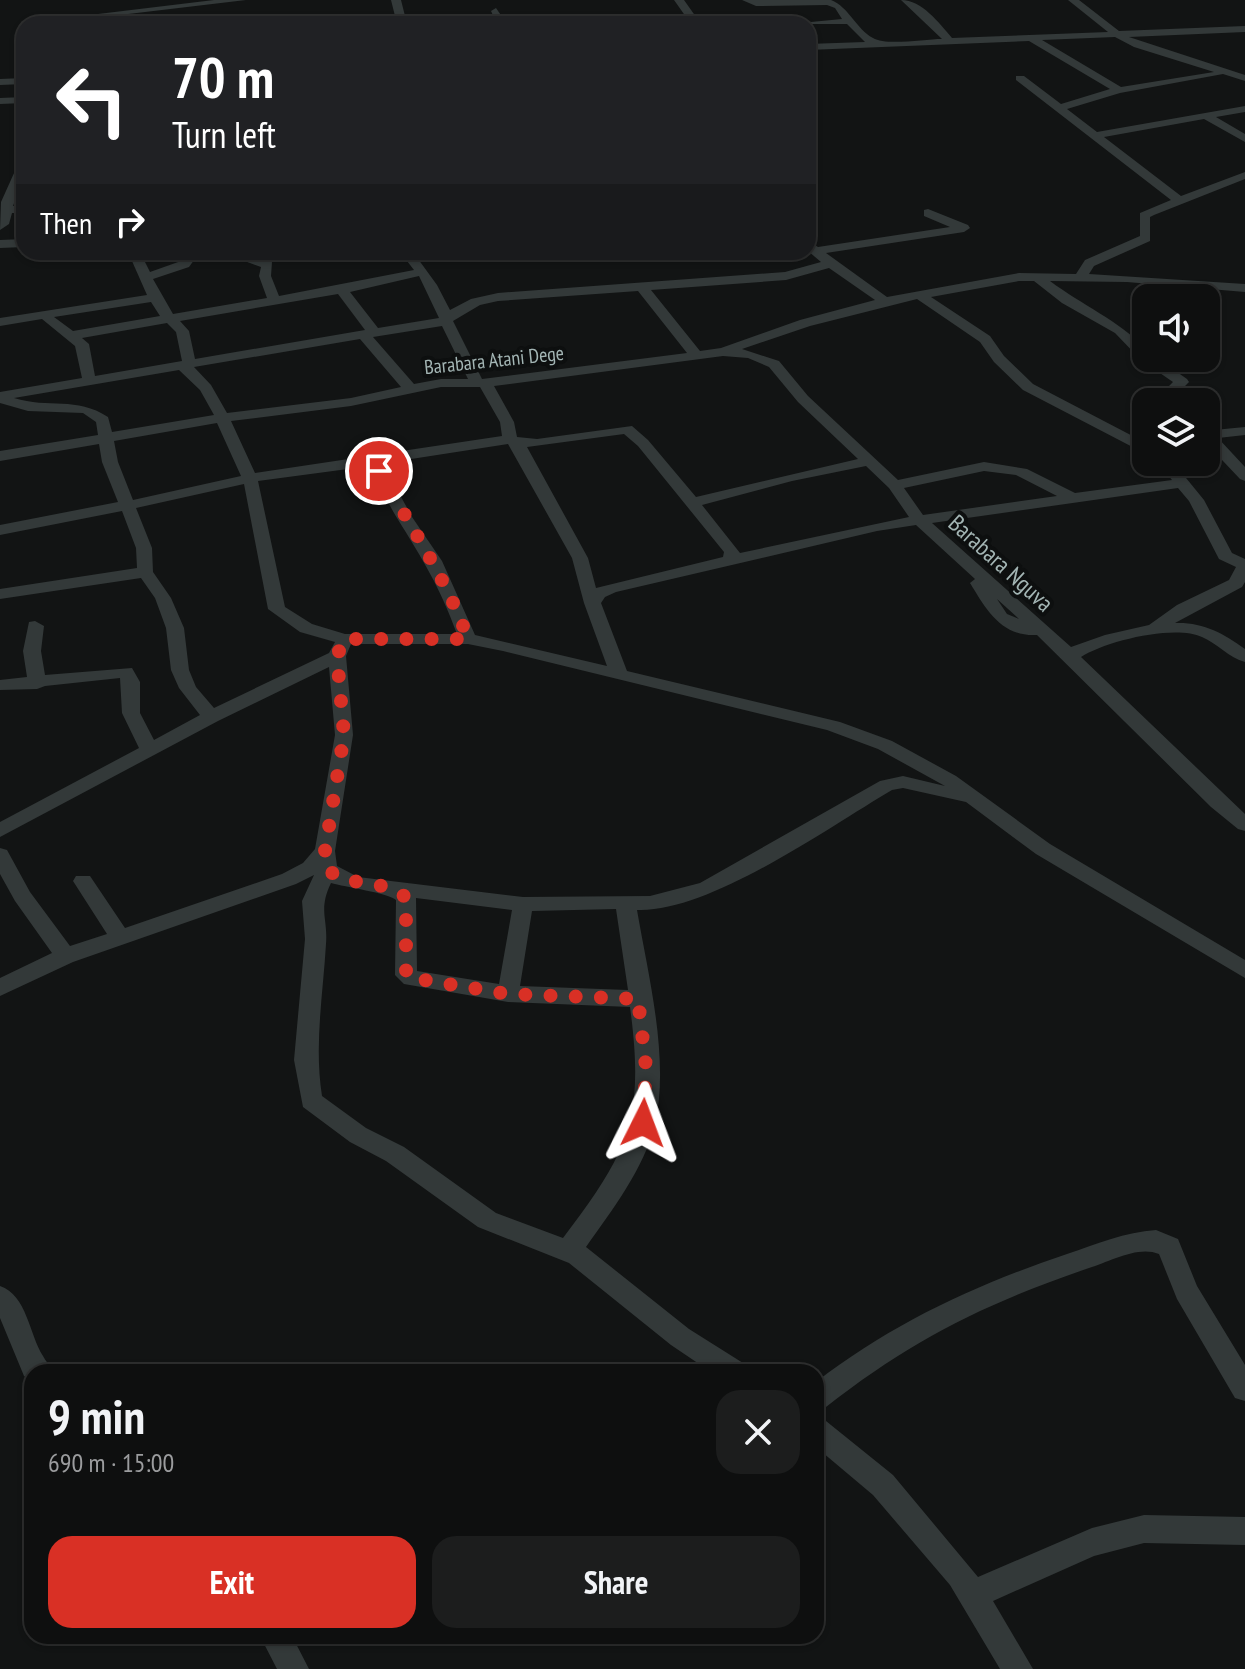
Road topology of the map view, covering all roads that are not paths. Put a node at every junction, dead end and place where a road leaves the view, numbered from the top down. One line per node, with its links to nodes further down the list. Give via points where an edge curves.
1 (241, 0): 8 (street)
2 (747, 0): 10 (street, via 828,2)
3 (906, 0): 15 (street)
4 (1073, 0): 13 (street)
5 (100, 3): 7 (street)
6 (496, 11): 9 (street)
7 (102, 16)
8 (125, 16)
9 (498, 16)
10 (849, 21): 11 (street); 16 (street)
11 (816, 23)
12 (1245, 29): 13 (street)
13 (1118, 35): 14 (street); 18 (street)
14 (1033, 39): 15 (street); 21 (street)
15 (950, 42): 16 (street)
16 (869, 43): 17 (street)
17 (816, 46)
18 (1226, 73): 20 (street); 21 (street)
19 (1020, 78): 22 (street)
20 (1245, 78)
21 (1119, 90): 22 (street)
22 (1059, 108): 25 (street)
23 (1245, 109): 24 (street)
24 (1204, 115): 25 (street); 26 (street)
25 (1097, 135): 29 (street)
26 (1245, 139)
27 (1245, 175): 29 (street)
28 (16, 182): 30 (street)
29 (1180, 201): 43 (street, via 1144,216 1146,238 1089,263)
30 (2, 210): 32 (street, via 5,221)
31 (928, 213): 33 (street, via 964,228)
32 (0, 226)
33 (816, 247)
34 (816, 251): 39 (street)
35 (138, 260): 41 (street)
36 (188, 260): 41 (street)
37 (252, 260): 49 (street, via 268,265 265,276)
38 (416, 260): 40 (street)
39 (828, 261): 46 (street, via 819,269 786,276); 50 (street)
40 (420, 272): 45 (street); 53 (street)
41 (147, 277): 47 (street)
42 (1037, 277): 43 (street); 48 (street); 57 (street)
43 (1080, 278): 44 (street)
44 (1245, 288)
45 (342, 289): 49 (street); 55 (street)
46 (643, 289): 53 (street, via 498,297 476,302); 59 (street)
47 (155, 293): 51 (street, via 136,302); 52 (street)
48 (921, 296): 50 (street); 72 (street, via 985,339 1028,387)
49 (274, 299): 52 (street)
50 (885, 301): 58 (street)
51 (46, 314): 54 (street); 56 (street)
52 (170, 317): 56 (street); 60 (street, via 182,331)
53 (447, 319): 55 (street); 63 (street)
54 (0, 322)
55 (370, 334): 60 (street); 65 (street)
56 (69, 336): 62 (street, via 82,344)
57 (1132, 342)
58 (723, 352): 59 (street, Barabara Atani Dege); 75 (street, Barabara Nguva, via 750,354 774,364 803,399)
59 (696, 355): 63 (street, Barabara Atani Dege)
60 (185, 363): 62 (street); 67 (street, via 204,383)
61 (1168, 372): 64 (street, via 1182,382)
62 (89, 380): 66 (street)
63 (481, 382): 65 (street, Barabara Atani Dege); 71 (street)
64 (1175, 388)
65 (411, 390): 67 (street, Barabara Atani Dege)
66 (0, 397): 70 (street, via 28,407 96,413 103,420)
67 (223, 418): 70 (street, Barabara Atani Dege); 79 (street)
68 (1245, 431): 69 (street)
69 (1220, 432)
70 (104, 439): 74 (street, Barabara Atani Dege); 83 (street)
71 (513, 440): 76 (street); 84 (street, via 537,443 627,429); 91 (street, via 580,558)
72 (1132, 442)
73 (1220, 448): 78 (street)
74 (0, 456)
75 (871, 461): 81 (street, Barabara Nguva); 84 (street)
76 (366, 462): 79 (street); 94 (street, via 379,471 434,561)
77 (1177, 476): 80 (street)
78 (1245, 476)
79 (250, 478): 83 (street); 95 (street, via 277,609)
80 (1183, 483): 82 (street); 88 (street, via 1225,556)
81 (895, 485): 82 (street, via 992,464 1038,477); 85 (street, Barabara Nguva)
82 (1070, 497): 85 (street)
83 (125, 503): 86 (street); 89 (street, via 144,548)
84 (692, 503): 87 (street)
85 (918, 519): 87 (street); 96 (street, Barabara Nguva, via 971,569 1001,618 1047,637)
86 (0, 530)
87 (737, 557): 91 (street, via 610,588)
88 (1245, 565): 93 (street, via 1236,583)
89 (145, 572): 90 (street); 101 (street, via 175,628 180,670 188,688)
90 (0, 594)
91 (592, 603): 98 (street)
92 (35, 626): 99 (street)
93 (1150, 631): 96 (street, via 1087,644); 97 (street, via 1197,629)
94 (468, 639): 95 (street); 98 (street)
95 (340, 647): 101 (street); 107 (street, via 344,735)
96 (1070, 656): 104 (street, Barabara Nguva)
97 (1245, 657)
98 (620, 676): 103 (street, via 840,728 914,758)
99 (37, 684): 100 (street); 102 (street, via 129,674 131,713)
100 (0, 685)
101 (211, 717): 102 (street)
102 (149, 750): 105 (street)
103 (973, 800): 112 (street, via 903,782 887,785 706,889); 115 (street, via 1043,849)
104 (1245, 824)
105 (0, 830)
106 (0, 855): 114 (street)
107 (325, 867): 108 (street); 108 (street); 110 (street, via 338,878); 119 (street, via 312,901 316,939 305,1060 311,1100 487,1220)
108 (289, 879): 113 (street)
109 (83, 881): 113 (street)
110 (397, 889): 111 (street); 117 (street, via 406,898 406,975)
111 (523, 904): 112 (street); 117 (street)
112 (626, 904): 118 (street)
113 (119, 936): 114 (street)
114 (65, 956): 116 (street)
115 (1245, 970)
116 (0, 988)
117 (508, 994): 118 (street)
118 (638, 999): 119 (street, via 646,1067 643,1123 630,1155)
119 (568, 1251): 122 (street)
120 (0, 1297): 121 (street)
121 (33, 1364)
122 (721, 1364)
123 (1245, 1389): 124 (street, via 1186,1291 1169,1247 1156,1241 1135,1242 973,1301 866,1359)
124 (824, 1392)
125 (824, 1437): 127 (street, via 883,1485)
126 (1245, 1531): 127 (street, via 1144,1529 1092,1542)
127 (973, 1595): 130 (street)
128 (280, 1644): 129 (street)
129 (294, 1669)
130 (1018, 1669)

